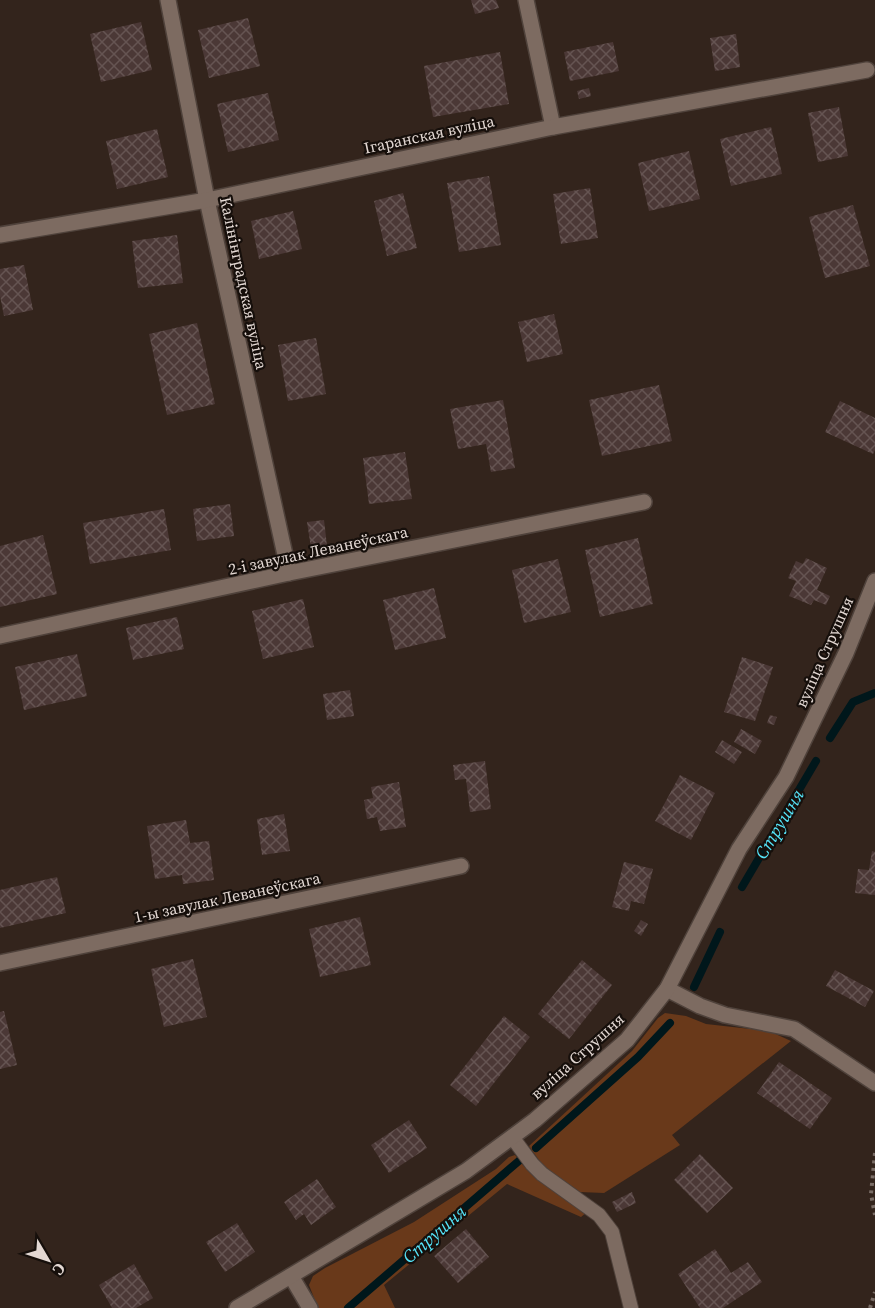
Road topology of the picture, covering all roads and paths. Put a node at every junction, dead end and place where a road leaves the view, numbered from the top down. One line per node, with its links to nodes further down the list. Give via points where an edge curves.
1 (168, 0): 5 (street, Калінінградская вуліца)
2 (526, 0): 4 (street)
3 (867, 69): 4 (street, Ігаранская вуліца)
4 (553, 127): 5 (street, Ігаранская вуліца)
5 (207, 200): 6 (street, Ігаранская вуліца); 8 (street, Калінінградская вуліца)
6 (0, 235)
7 (644, 502): 8 (street, 2-і завулак Леванеўскага)
8 (289, 573): 10 (street, 2-і завулак Леванеўскага)
9 (875, 581): 13 (street, вуліца Струшня, via 846,653 786,777 739,849)
10 (0, 636)
11 (461, 866): 12 (street, 1-ы завулак Леванеўскага)
12 (0, 963)
13 (667, 989): 14 (street, via 725,1015 794,1029); 15 (street, вуліца Струшня, via 627,1040)
14 (875, 1083)
15 (512, 1137): 18 (street, вуліца Струшня, via 466,1171); 22 (lane, via 542,1174 599,1215 612,1232)
16 (875, 1153): 17 (path, via 871,1194)
17 (875, 1215)
18 (291, 1276): 20 (street, вуліца Струшня); 21 (street)
19 (875, 1292): 23 (path)
20 (237, 1308)
21 (310, 1308)
22 (631, 1308)
23 (870, 1308)

